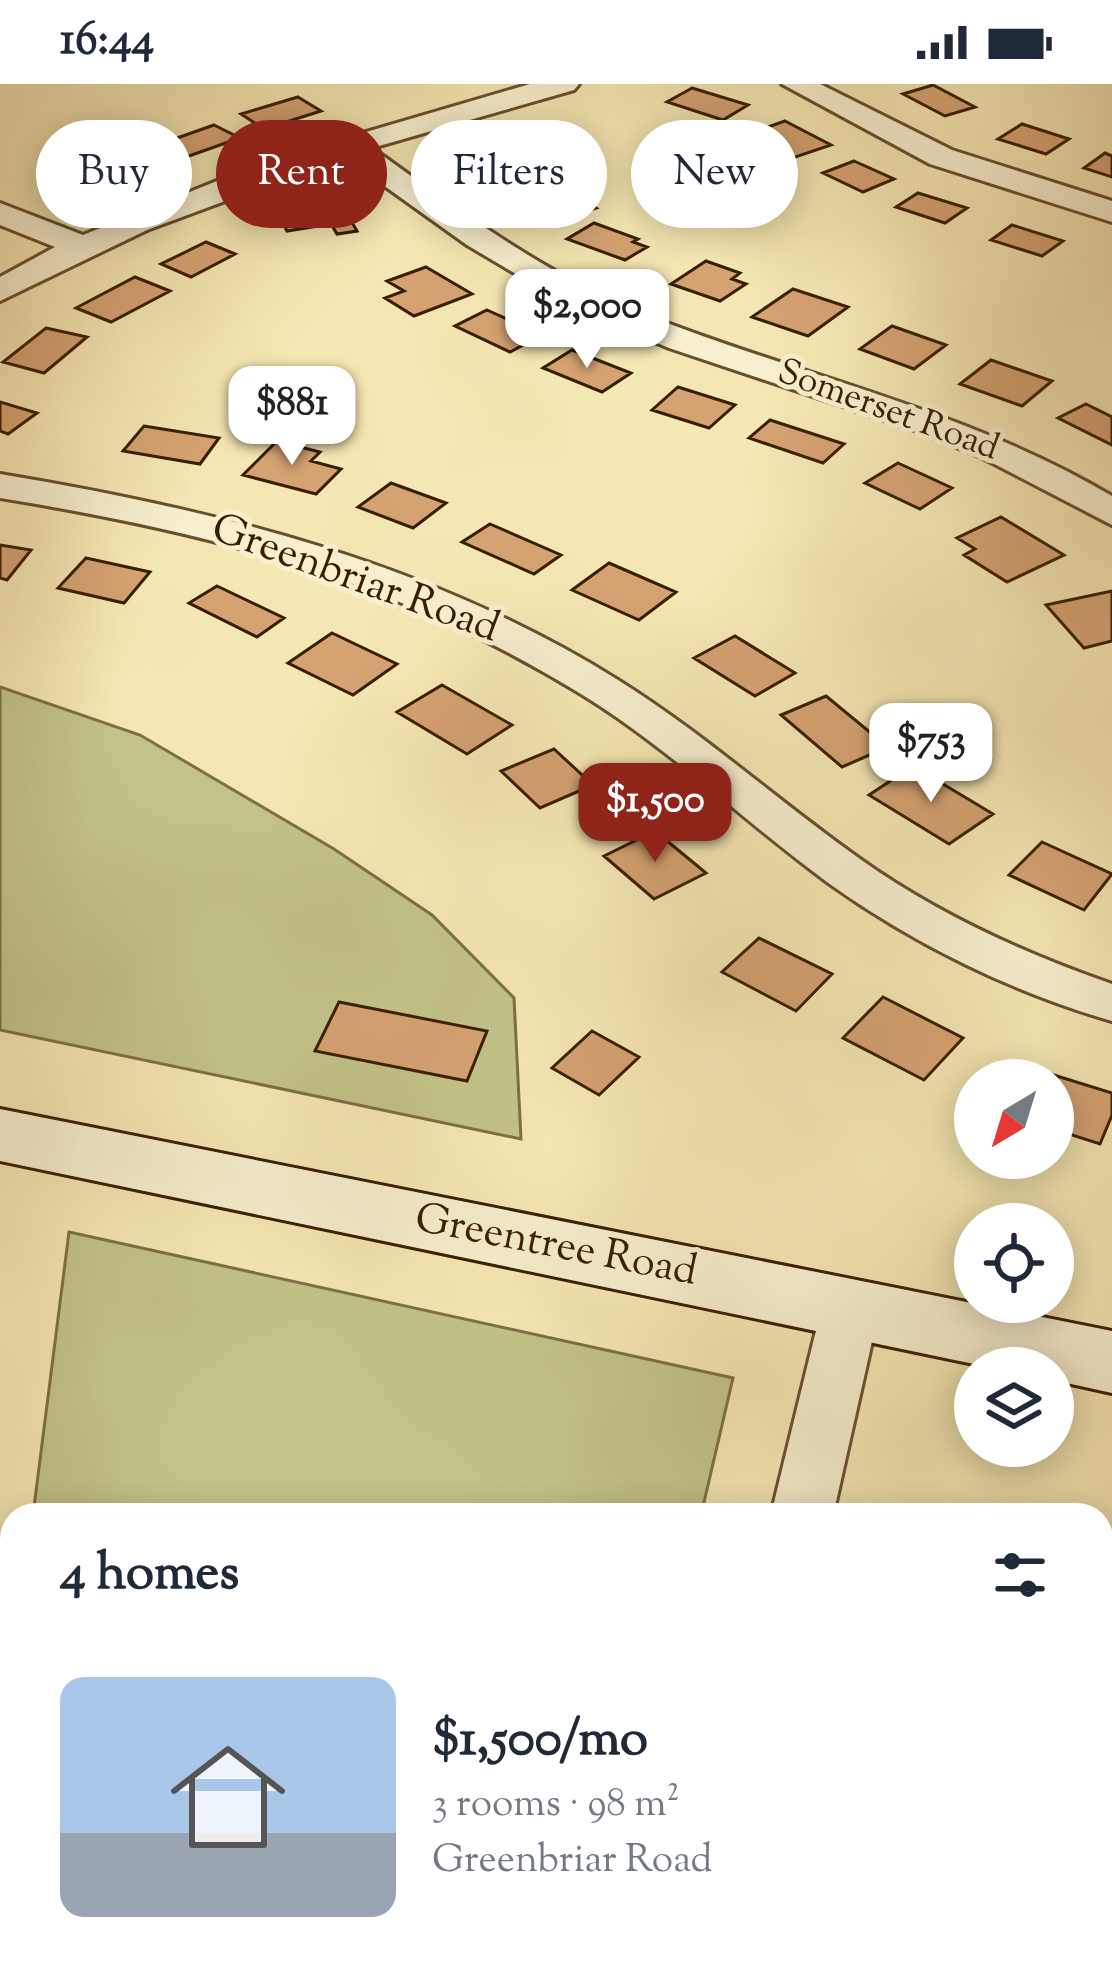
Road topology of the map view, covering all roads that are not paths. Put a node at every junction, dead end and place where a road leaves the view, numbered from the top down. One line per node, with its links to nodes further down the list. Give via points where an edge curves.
1 (797, 84): 6 (street, via 941,158)
2 (543, 86): 3 (street)
3 (387, 133)
4 (387, 173): 11 (street, Somerset Road, via 490,248 590,304 969,435)
5 (216, 187): 8 (street)
6 (1112, 212)
7 (0, 213): 8 (street)
8 (81, 246): 9 (street)
9 (0, 290)
10 (0, 486): 12 (street, Greenbriar Road, via 217,527 366,575 497,630 652,722 885,897 991,954)
11 (1112, 513)
12 (1112, 1003)
13 (1, 1138): 14 (street, Greentree Road)
14 (851, 1306): 15 (street, Greentree Road); 16 (street)
15 (1112, 1362)
16 (805, 1503)

